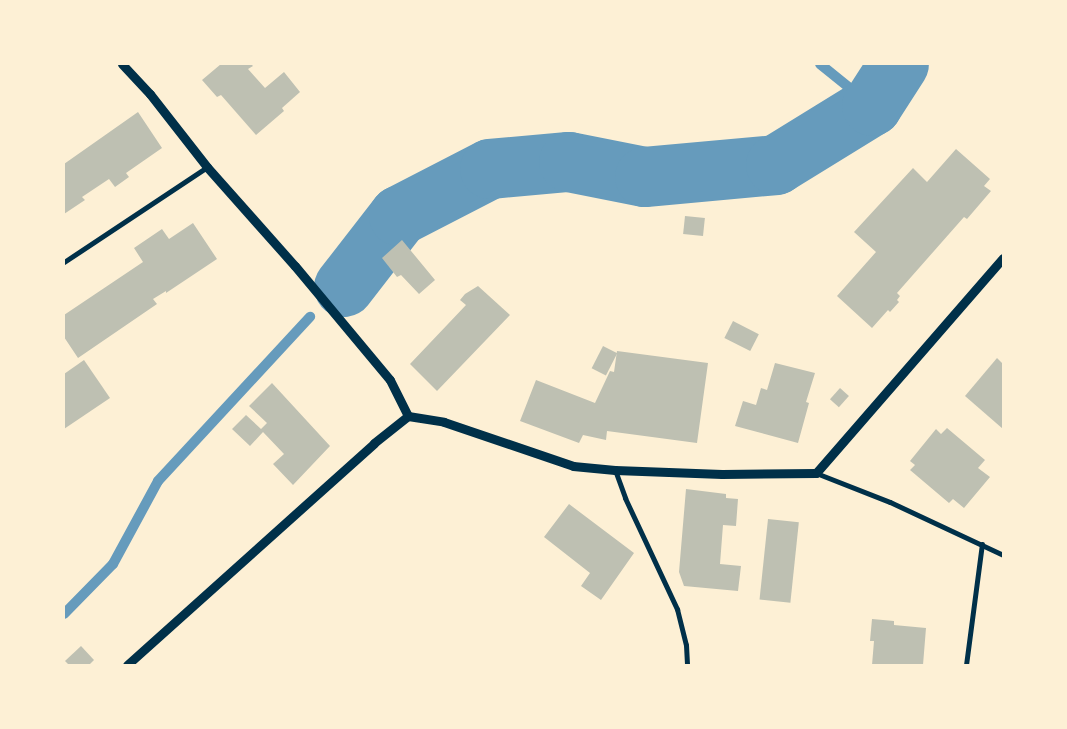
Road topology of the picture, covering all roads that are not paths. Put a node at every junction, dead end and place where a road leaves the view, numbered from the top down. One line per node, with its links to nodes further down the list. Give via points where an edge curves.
1 (122, 64): 2 (street, via 150,94)
2 (207, 167): 4 (street); 5 (street, via 390,380)
3 (1003, 258): 7 (street)
4 (64, 262)
5 (408, 416): 6 (street, via 444,422 573,466); 10 (street)
6 (615, 470): 7 (street); 11 (street, via 677,609 686,645)
7 (816, 473): 8 (street)
8 (982, 544): 9 (street); 12 (street)
9 (1003, 555)
10 (127, 665)
11 (687, 665)
12 (966, 665)

